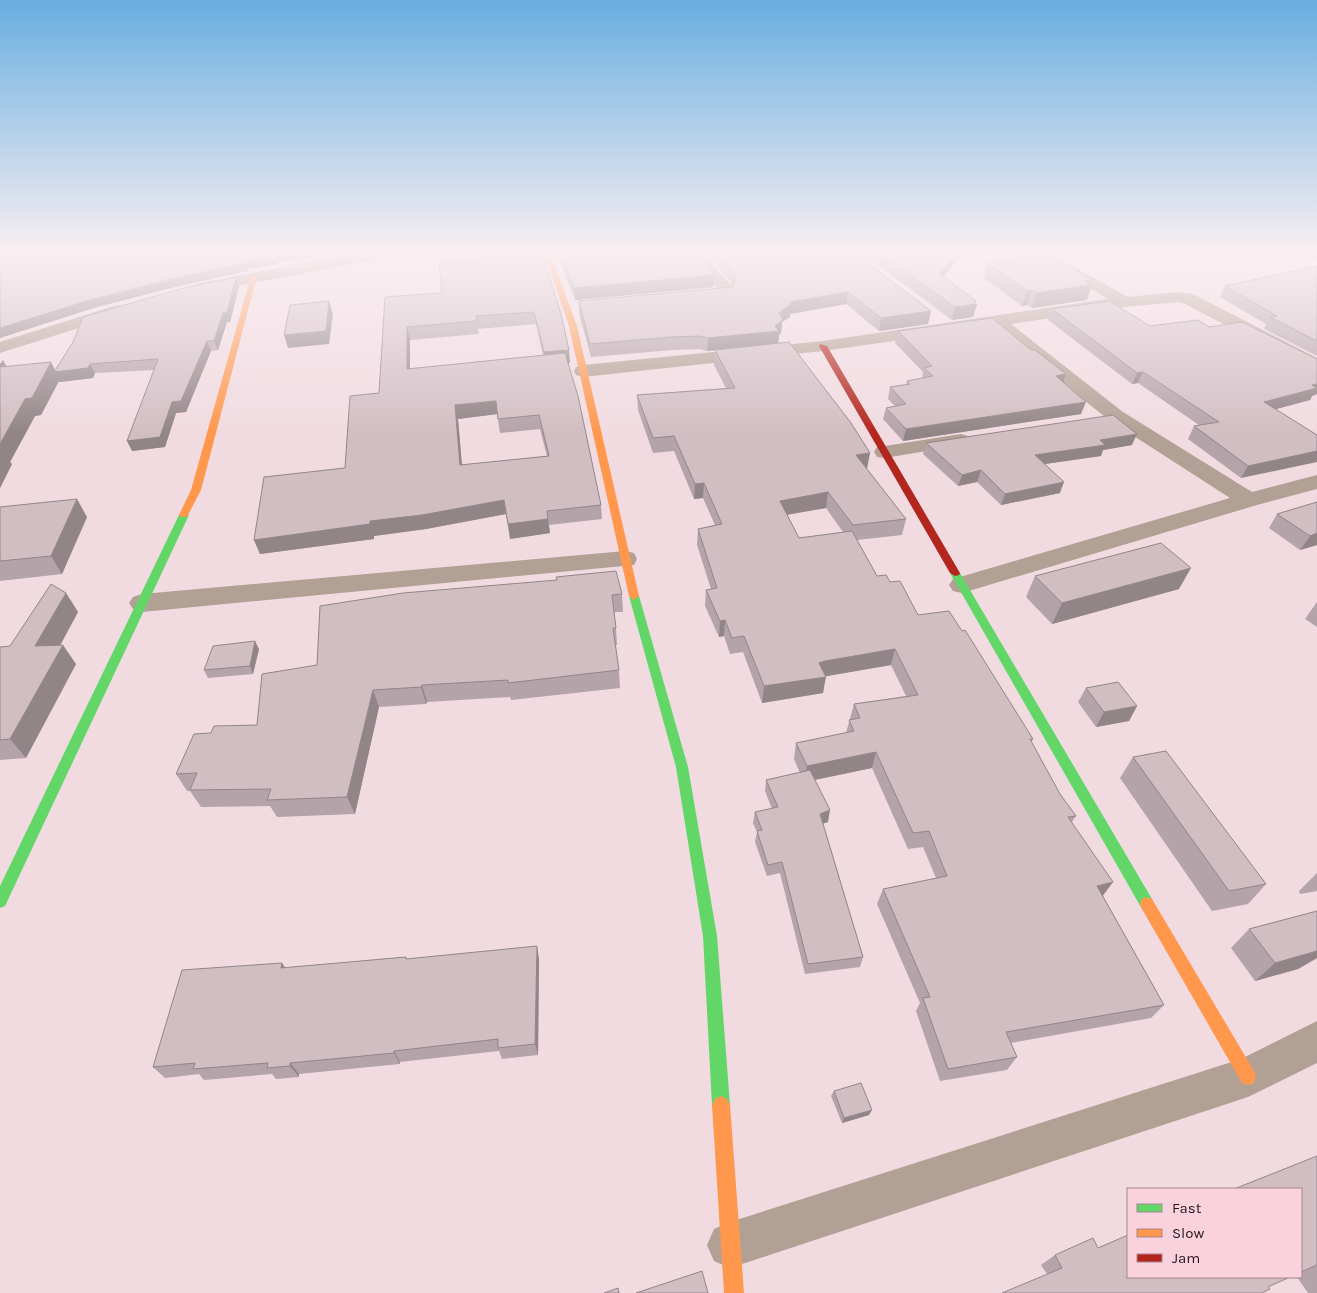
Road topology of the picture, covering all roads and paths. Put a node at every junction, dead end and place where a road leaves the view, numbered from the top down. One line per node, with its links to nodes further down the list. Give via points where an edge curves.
1 (104, 313): 10 (street)
2 (244, 313): 21 (street, via 196,490)
3 (569, 313): 12 (street)
4 (1048, 313): 7 (street)
5 (1216, 313): 11 (street)
6 (933, 316): 8 (street)
7 (996, 321): 8 (street); 13 (street)
8 (948, 328): 9 (street)
9 (823, 346): 12 (street); 16 (street)
10 (0, 348)
11 (1317, 366)
12 (583, 372): 19 (street)
13 (1116, 416): 14 (street); 18 (street)
14 (1087, 420)
15 (981, 437): 16 (street)
16 (885, 452): 20 (street)
17 (1317, 482): 18 (street)
18 (1249, 500): 20 (street)
19 (625, 559): 21 (street); 25 (street, via 682,767 710,936)
20 (962, 584): 24 (street)
21 (142, 603): 22 (street)
22 (0, 901)
23 (1317, 1041): 24 (street)
24 (1248, 1077): 25 (street)
25 (730, 1245): 26 (street)
26 (734, 1293)

